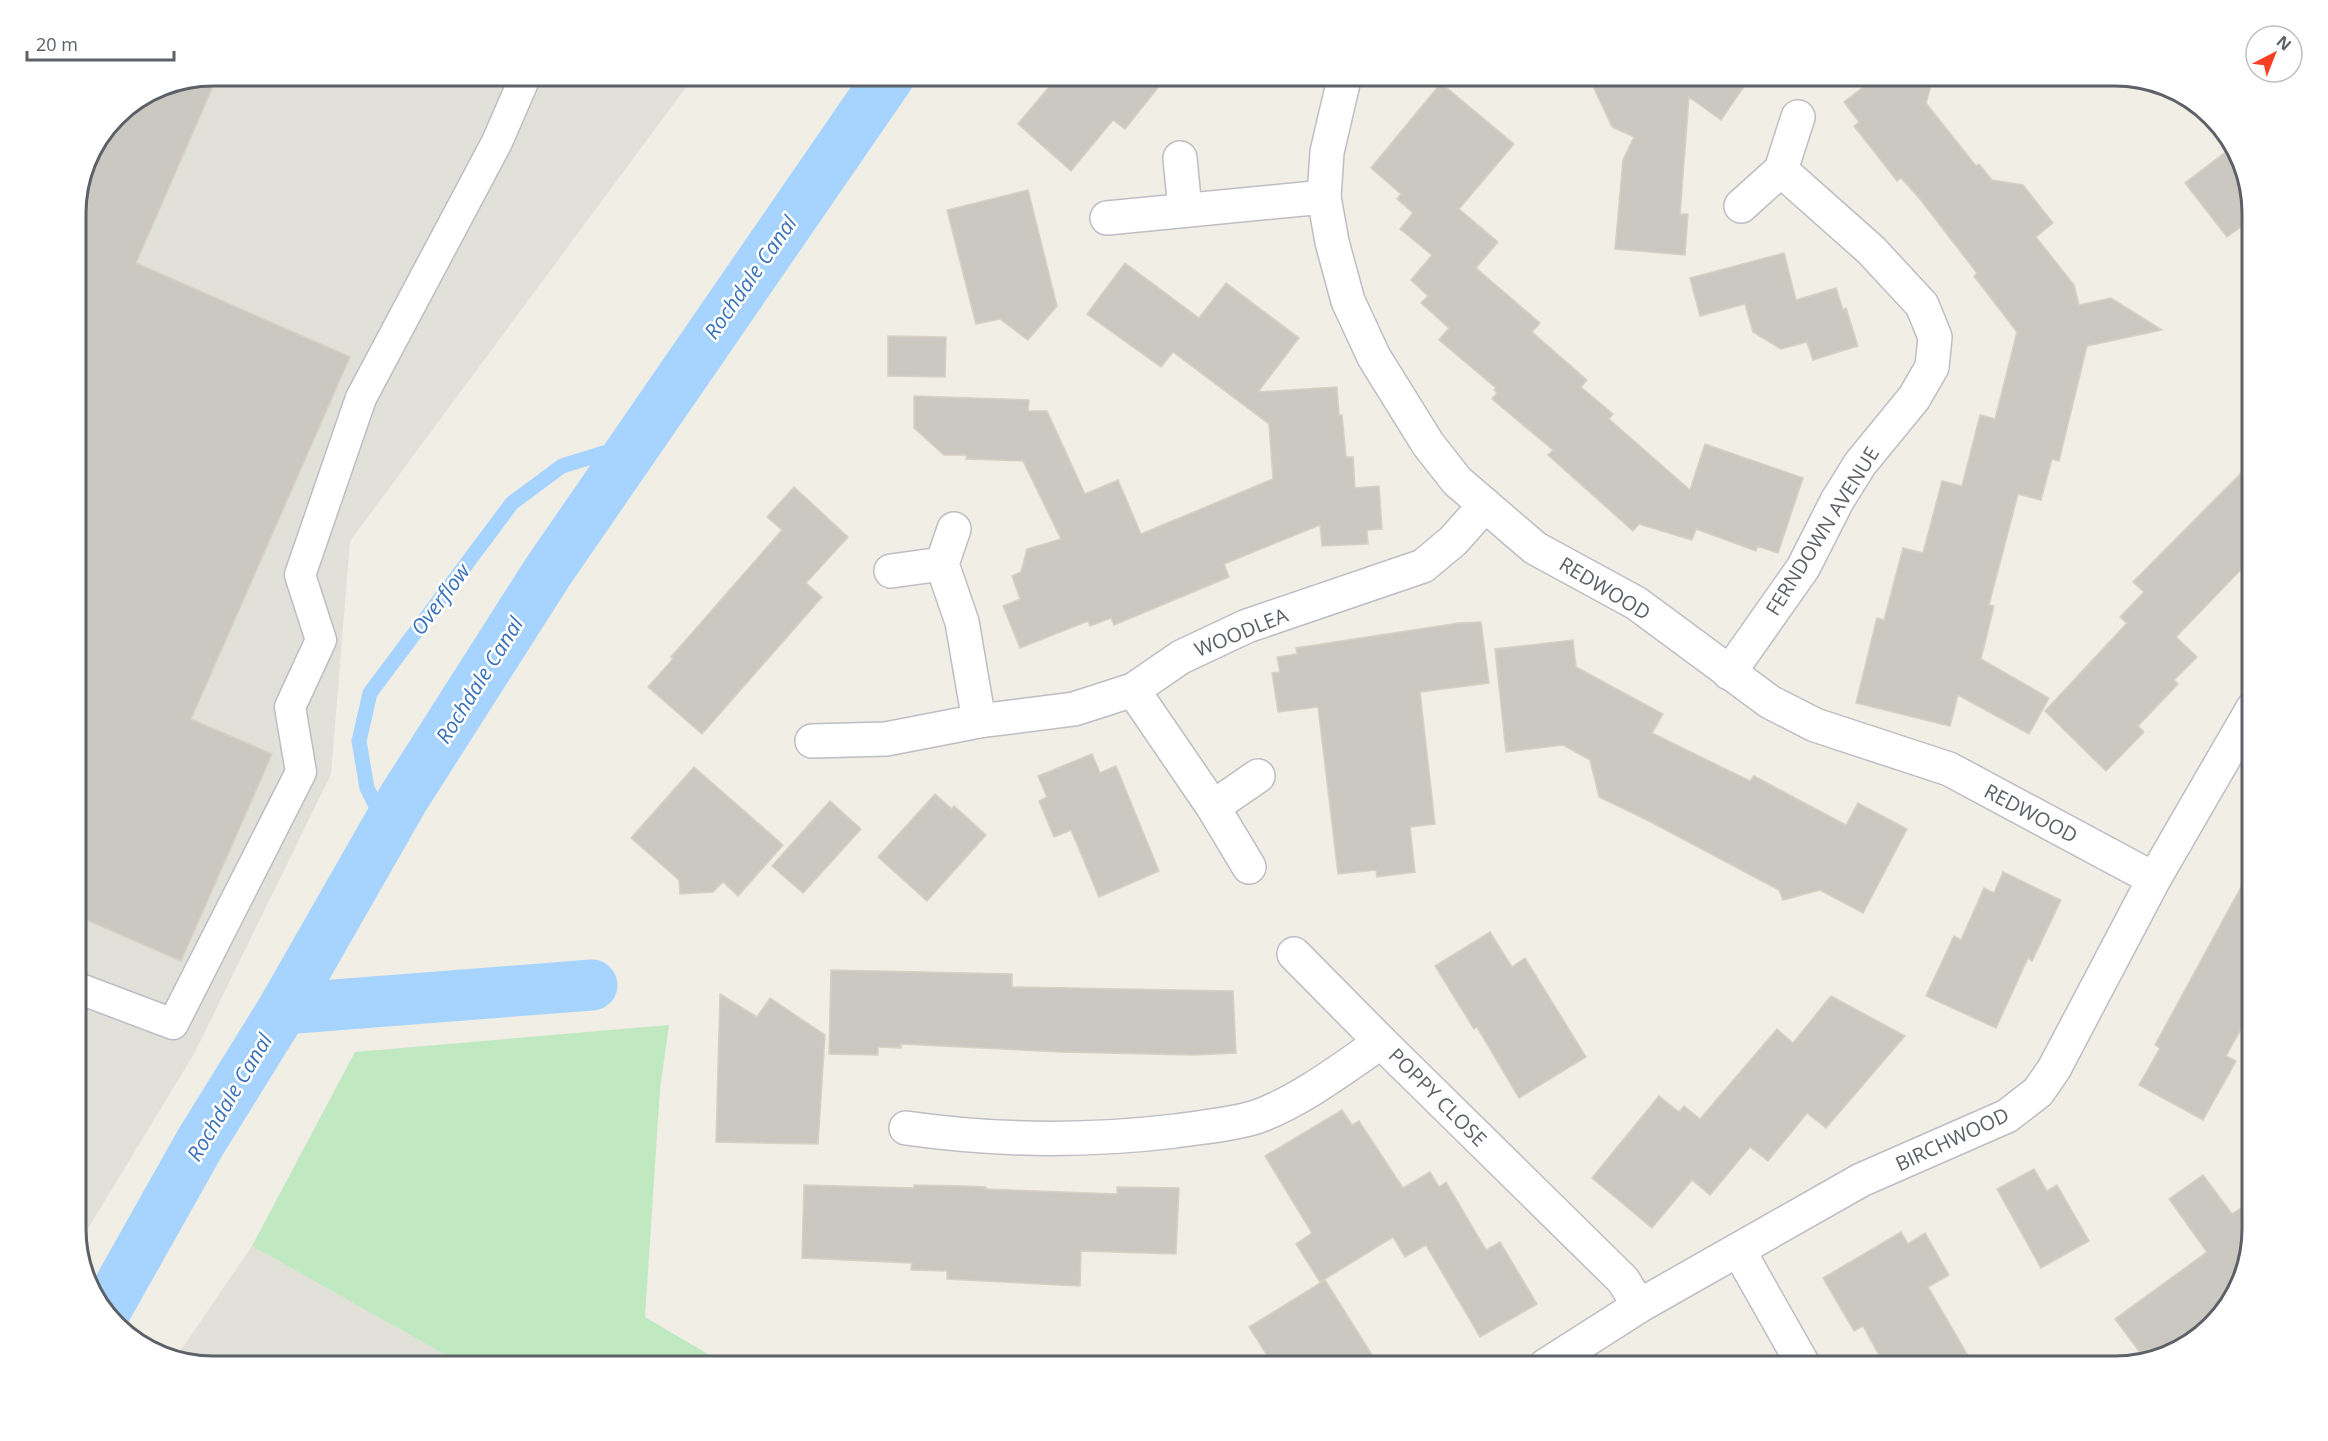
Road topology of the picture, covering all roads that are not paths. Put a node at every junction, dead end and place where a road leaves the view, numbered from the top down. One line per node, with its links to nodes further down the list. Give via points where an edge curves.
1 (521, 86): 24 (lane, via 497,142 361,398 300,575 321,640 290,707 301,772 173,1024)
2 (1342, 86): 6 (street, REDWOOD, via 1327,152)
3 (1798, 117): 5 (street)
4 (1180, 158): 8 (street)
5 (1781, 170): 7 (street); 14 (street, FERNDOWN AVENUE, via 1871,250 1922,305 1935,337 1932,367 1914,398 1860,464 1803,568)
6 (1324, 197): 8 (street); 10 (street, REDWOOD, via 1348,301 1374,357 1428,444 1457,481)
7 (1741, 206)
8 (1185, 210): 9 (street)
9 (1107, 218)
10 (1485, 505): 14 (street, REDWOOD, via 1535,548 1636,603); 15 (street, WOODLEA, via 1453,541 1423,566 1246,626 1181,657)
11 (954, 530): 12 (street)
12 (942, 564): 13 (street); 16 (street, via 962,622)
13 (891, 571)
14 (1729, 673): 22 (street, REDWOOD, via 1770,702 1815,725 1949,769)
15 (1133, 690): 16 (street, WOODLEA, via 1074,709); 20 (street)
16 (979, 721): 18 (street, WOODLEA, via 886,739)
17 (2242, 727): 22 (street, BIRCHWOOD)
18 (812, 741)
19 (1258, 776): 20 (street)
20 (1213, 807): 21 (street)
21 (1250, 867)
22 (2154, 879): 27 (street, BIRCHWOOD, via 2054,1069 2038,1092 2007,1116 1861,1180)
23 (1294, 954): 25 (street)
24 (86, 991)
25 (1381, 1042): 26 (street, POPPY CLOSE, via 1296,1097 1256,1117 1206,1127 1060,1140 954,1135); 28 (street, POPPY CLOSE, via 1623,1280)
26 (906, 1128)
27 (1739, 1251): 28 (street, BIRCHWOOD); 30 (street)
28 (1639, 1306): 29 (street, BIRCHWOOD)
29 (1561, 1356)
30 (1798, 1356)

